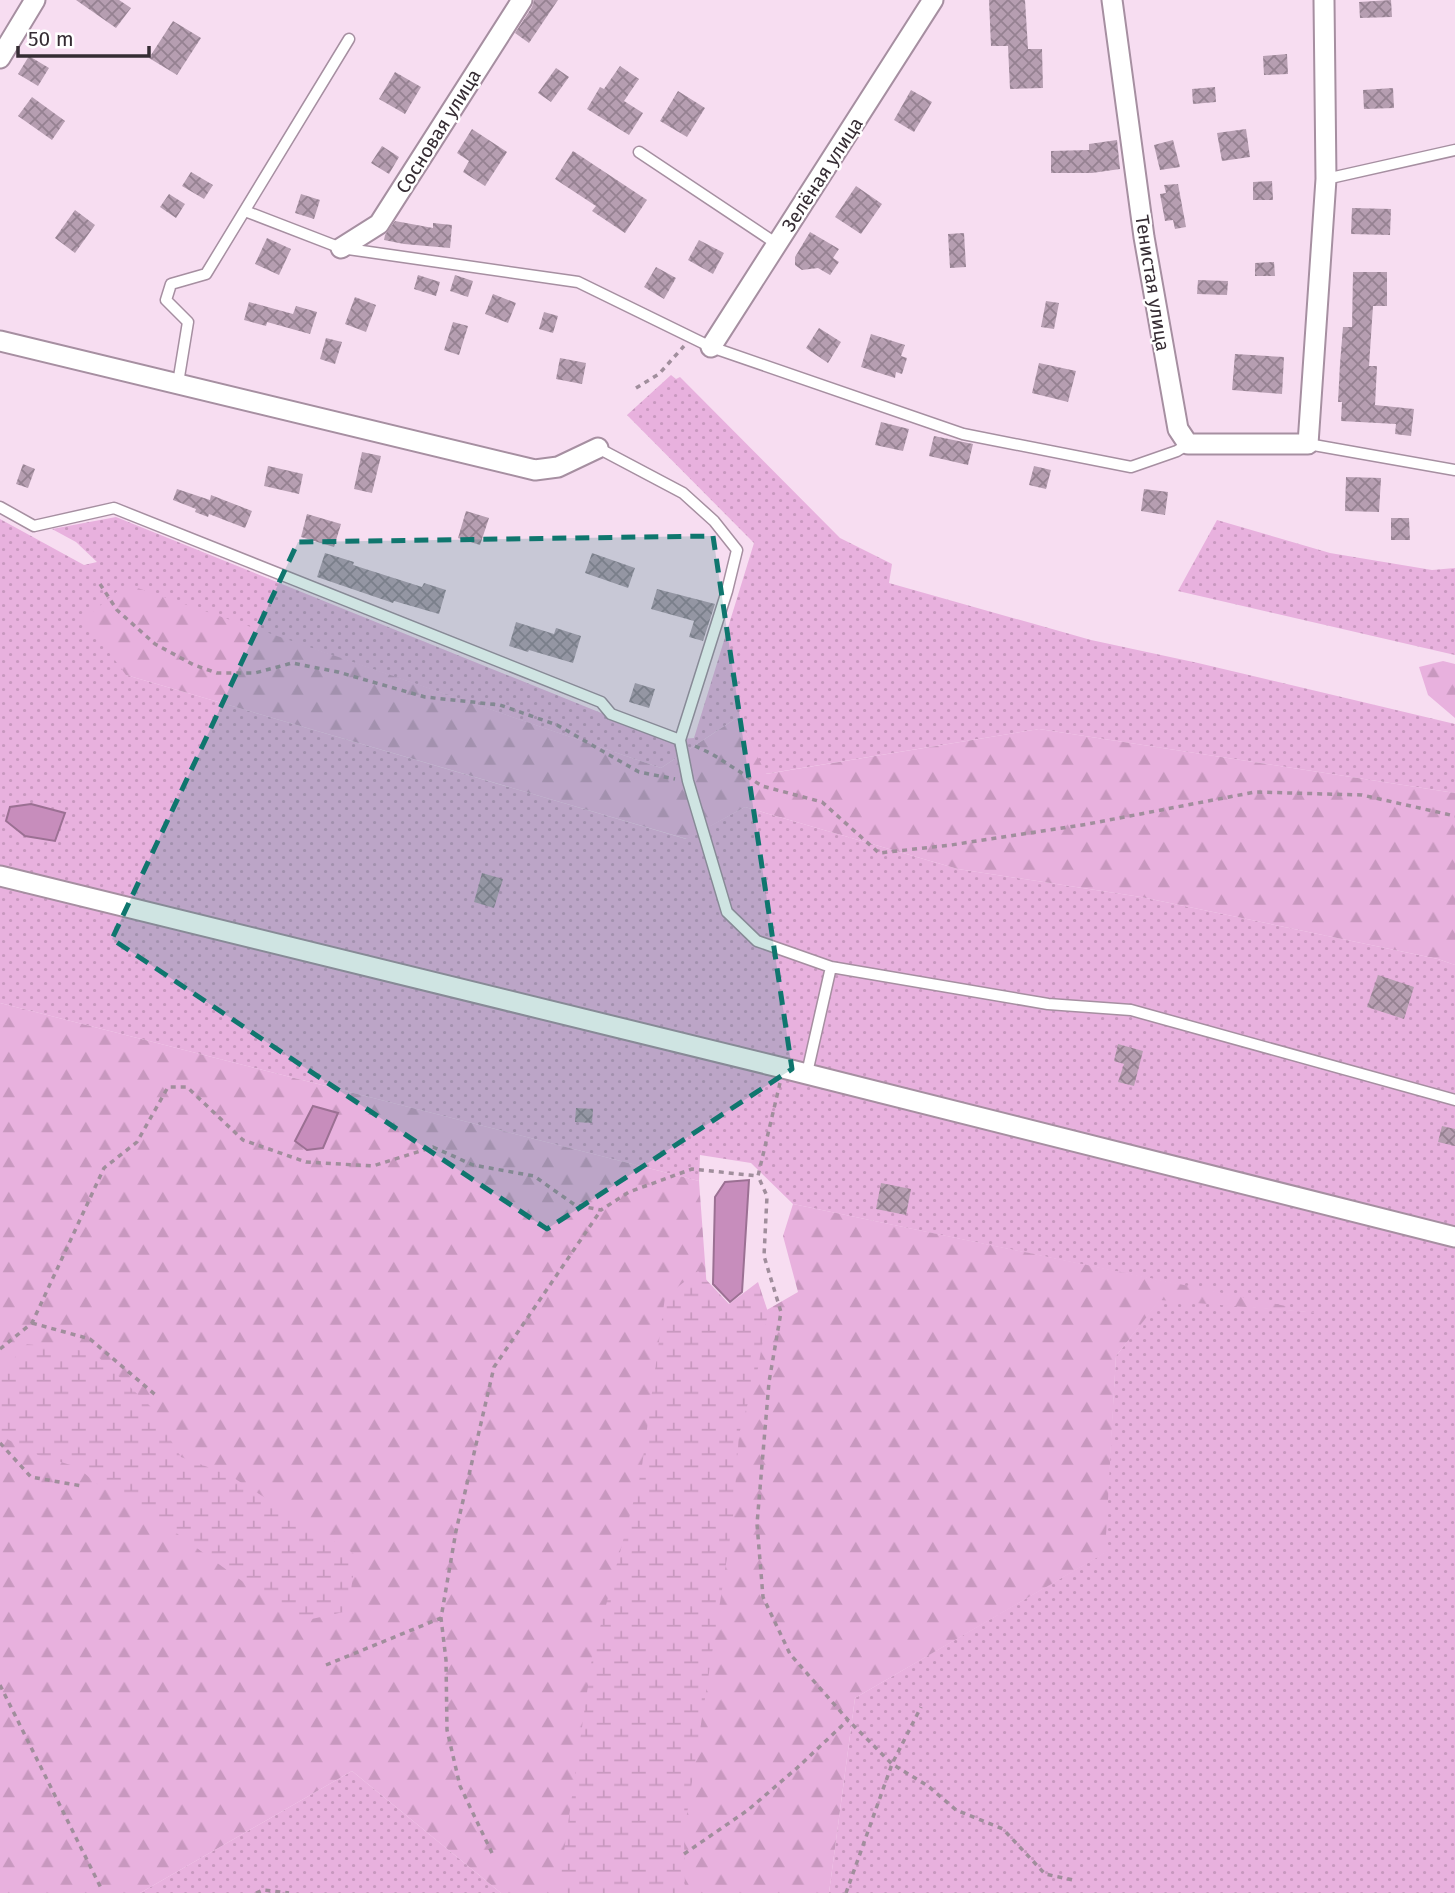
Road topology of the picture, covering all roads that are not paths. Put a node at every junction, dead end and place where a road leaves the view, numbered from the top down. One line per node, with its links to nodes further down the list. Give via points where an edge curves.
1 (35, 0): 7 (street)
2 (522, 0): 13 (street, Сосновая улица, via 379,224)
3 (933, 0): 12 (street, Зелёная улица)
4 (1112, 0): 17 (street, Тенистая улица, via 1147,251 1178,429)
5 (1324, 0): 10 (street)
6 (349, 40): 11 (lane)
7 (0, 58)
8 (1455, 150): 10 (lane)
9 (639, 152): 12 (lane)
10 (1326, 179): 18 (street)
11 (246, 211): 13 (lane); 16 (lane, via 206,274 171,284 166,300 188,323)
12 (777, 244): 15 (street, Зелёная улица)
13 (341, 248): 15 (lane, via 578,282)
14 (0, 341): 16 (street)
15 (711, 347): 17 (lane, via 963,434 1131,467)
16 (178, 383): 19 (street, via 535,470 558,467)
17 (1188, 444): 18 (street)
18 (1308, 444): 20 (lane)
19 (598, 448): 22 (lane, via 683,493 737,550)
20 (1455, 470)
21 (0, 507): 22 (lane, via 34,526 114,508 601,702 611,713)
22 (680, 740): 24 (lane, via 727,912 757,942)
23 (0, 876): 25 (street)
24 (831, 967): 25 (lane); 26 (lane, via 1048,1004 1130,1010)
25 (807, 1073): 27 (street)
26 (1455, 1100)
27 (1455, 1237)

